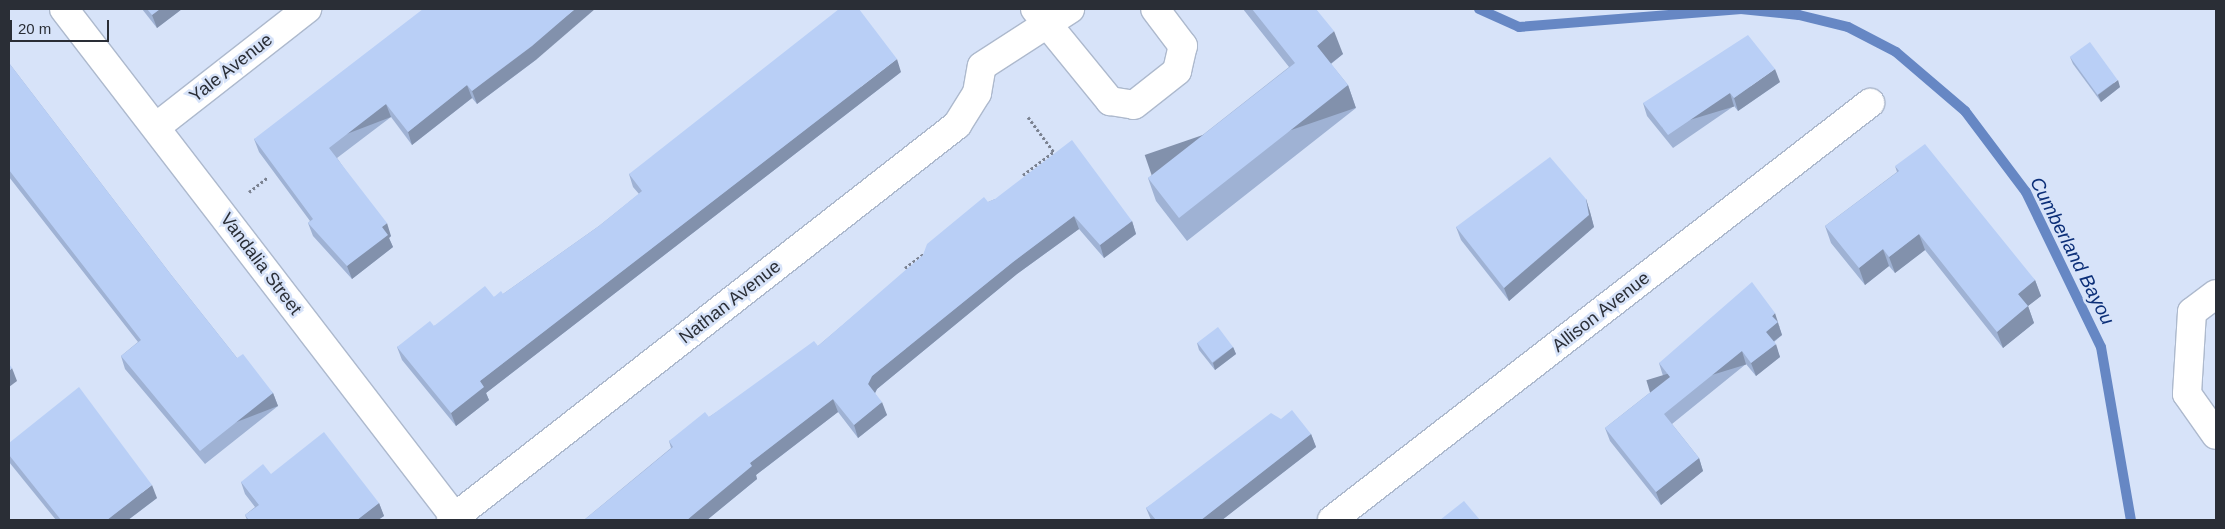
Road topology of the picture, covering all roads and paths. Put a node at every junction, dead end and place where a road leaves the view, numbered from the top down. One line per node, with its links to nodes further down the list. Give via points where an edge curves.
1 (64, 9): 8 (street, Vandalia Street)
2 (307, 9): 8 (street, Yale Avenue)
3 (1070, 9): 5 (street)
4 (1155, 9): 5 (street, via 1183,46 1177,71 1134,105 1110,101)
5 (1042, 17): 16 (street, Nathan Avenue, via 982,66 977,93 957,125)
6 (1870, 103): 17 (street, Allison Avenue)
7 (1028, 117): 9 (path, via 1055,153)
8 (156, 127): 16 (street, Vandalia Street)
9 (1023, 175)
10 (268, 177): 11 (path)
11 (249, 192)
12 (932, 247): 13 (path)
13 (905, 268)
14 (2216, 294): 15 (street, via 2192,312 2187,394)
15 (2216, 435)
16 (454, 519)
17 (1332, 520)

